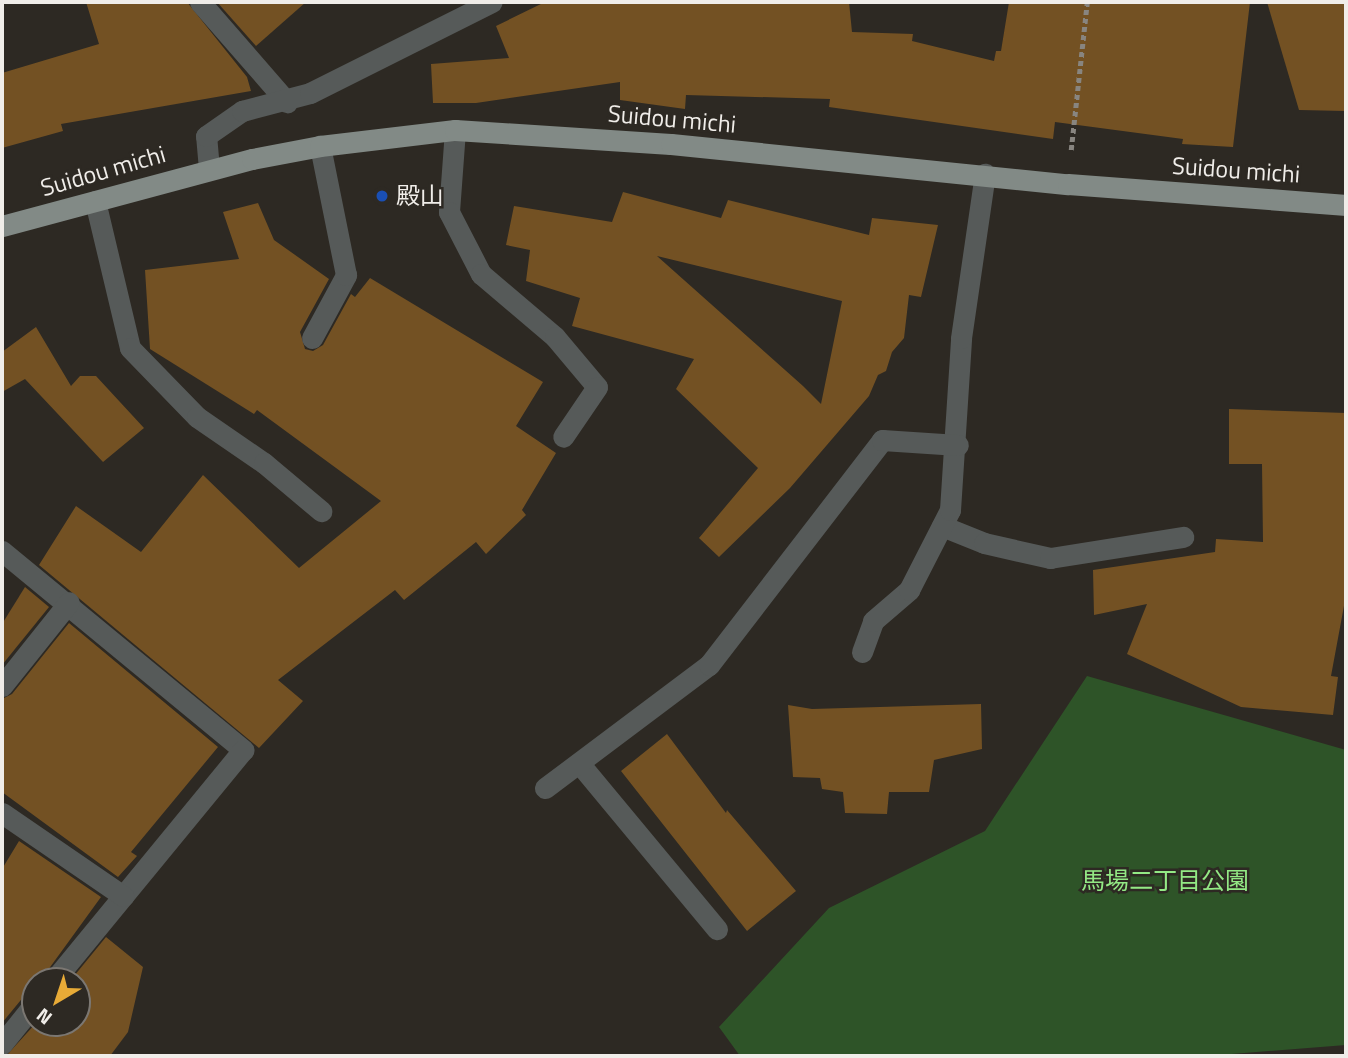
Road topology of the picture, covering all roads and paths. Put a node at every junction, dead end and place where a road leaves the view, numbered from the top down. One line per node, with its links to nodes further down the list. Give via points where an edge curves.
1 (201, 2): 4 (street)
2 (492, 2): 4 (street)
3 (1087, 2): 9 (path)
4 (287, 102): 7 (street, via 242,111 206,136)
5 (455, 130): 6 (main road, Suidou michi); 8 (main road, Suidou michi, via 671,144); 14 (street, via 449,212 481,274 555,337 597,387)
6 (320, 146): 7 (main road, Suidou michi); 13 (street, via 346,275)
7 (209, 169): 10 (main road, Suidou michi)
8 (985, 174): 9 (main road, Suidou michi); 15 (street, via 961,338)
9 (1068, 184): 11 (main road, Suidou michi)
10 (95, 201): 12 (main road, Suidou michi); 16 (street, via 130,348 197,417 264,463)
11 (1346, 205)
12 (2, 226)
13 (312, 338)
14 (563, 438)
15 (958, 445): 17 (street, via 950,510); 23 (street, via 882,440 709,665)
16 (321, 511)
17 (942, 526): 18 (street, via 984,543 1050,558); 21 (street, via 909,590 873,621)
18 (1183, 537)
19 (2, 551): 20 (street)
20 (68, 602): 22 (street); 26 (street, via 243,750)
21 (862, 652)
22 (2, 686)
23 (579, 763): 24 (street); 27 (street)
24 (545, 788)
25 (2, 813): 26 (street)
26 (122, 896): 28 (street)
27 (717, 929)
28 (64, 967)
29 (21, 1020): 30 (street)
30 (2, 1044)

